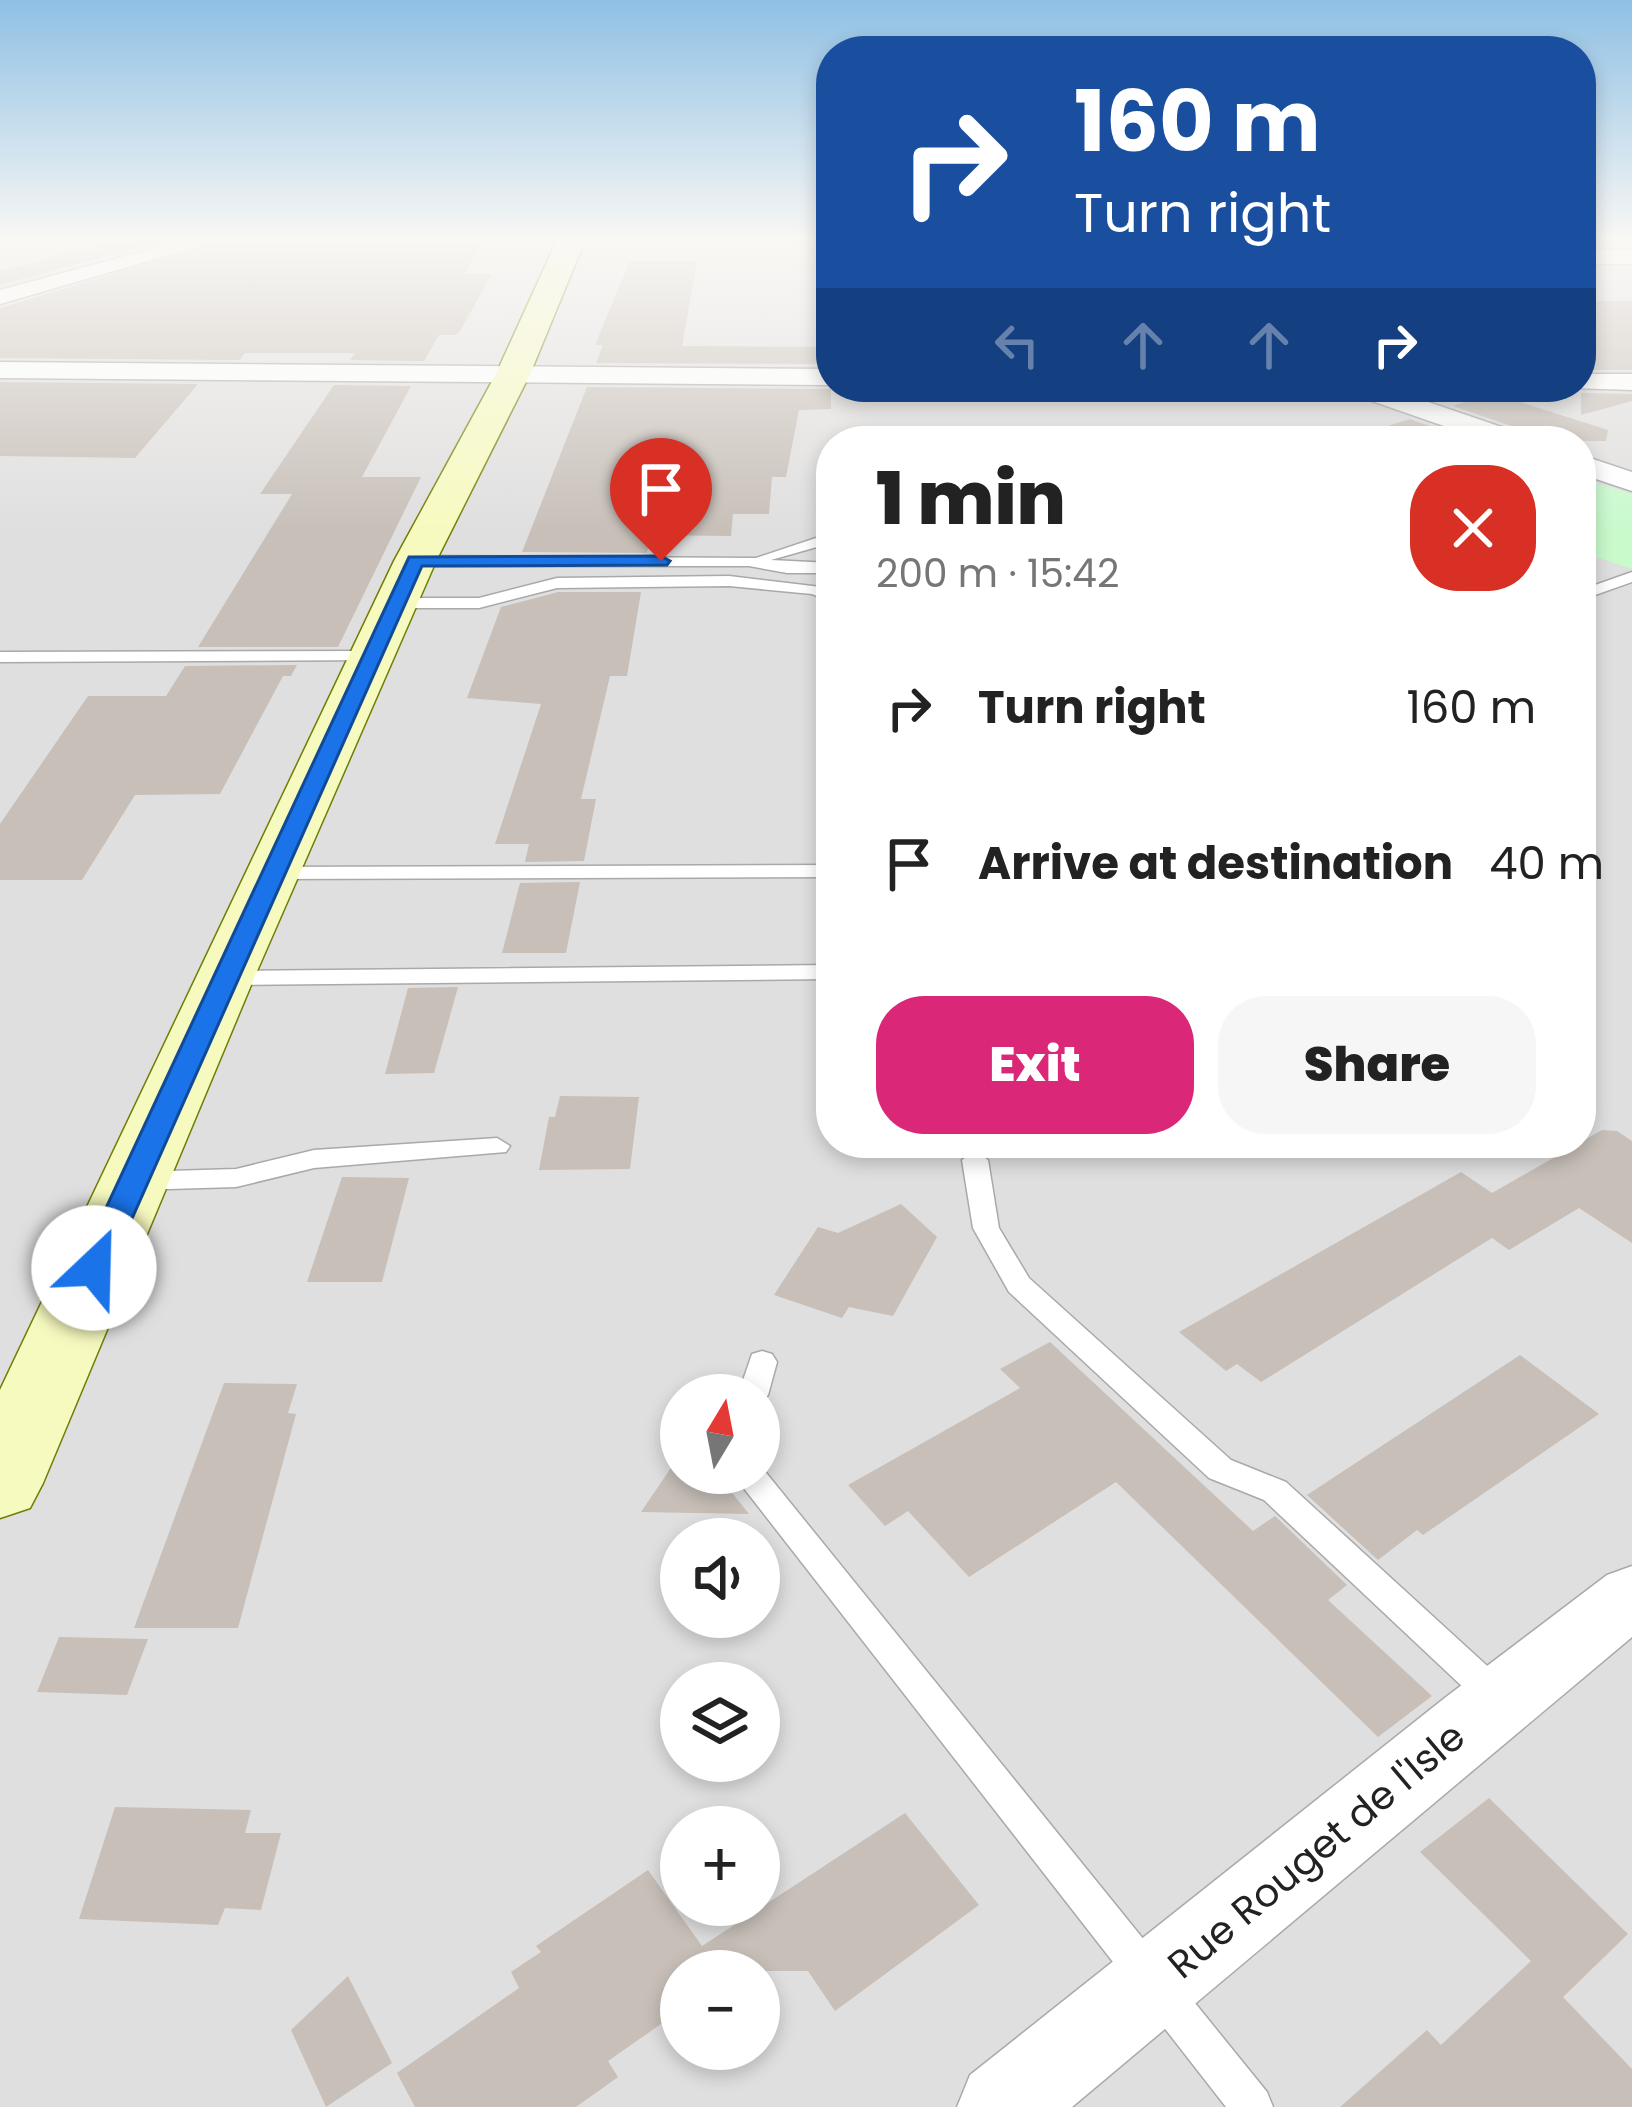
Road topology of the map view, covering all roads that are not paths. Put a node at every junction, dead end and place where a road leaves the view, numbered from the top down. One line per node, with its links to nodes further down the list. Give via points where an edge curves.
1 (529, 336): 3 (street)
2 (0, 370): 3 (street)
3 (513, 374): 4 (street); 17 (street)
4 (816, 377)
5 (1596, 382): 6 (street)
6 (1632, 382)
7 (1402, 402): 8 (street)
8 (1471, 426)
9 (1596, 469): 10 (street)
10 (1632, 482)
11 (816, 542): 12 (lane)
12 (749, 561): 13 (lane); 17 (lane)
13 (816, 568)
14 (1632, 577): 16 (lane)
15 (816, 590): 17 (lane, via 729,581 578,582 479,603)
16 (1596, 590)
17 (394, 607): 18 (lane); 20 (street)
18 (0, 657)
19 (816, 871): 20 (lane)
20 (272, 873): 22 (street)
21 (816, 972): 22 (lane)
22 (223, 978): 25 (street)
23 (497, 1146): 25 (lane, via 314,1159 236,1178)
24 (974, 1160): 31 (lane, via 986,1228 1019,1285 1220,1469 1275,1491)
25 (131, 1181): 28 (street)
26 (762, 1361): 27 (lane)
27 (759, 1374)
28 (0, 1483)
29 (767, 1494): 32 (lane)
30 (1632, 1596): 31 (street, Rue Rouget de l'Isle)
31 (1497, 1697): 32 (street, Rue Rouget de l'Isle)
32 (1156, 1986): 33 (street, Rue Rouget de l'Isle); 34 (lane)
33 (1001, 2107)
34 (1252, 2107)

